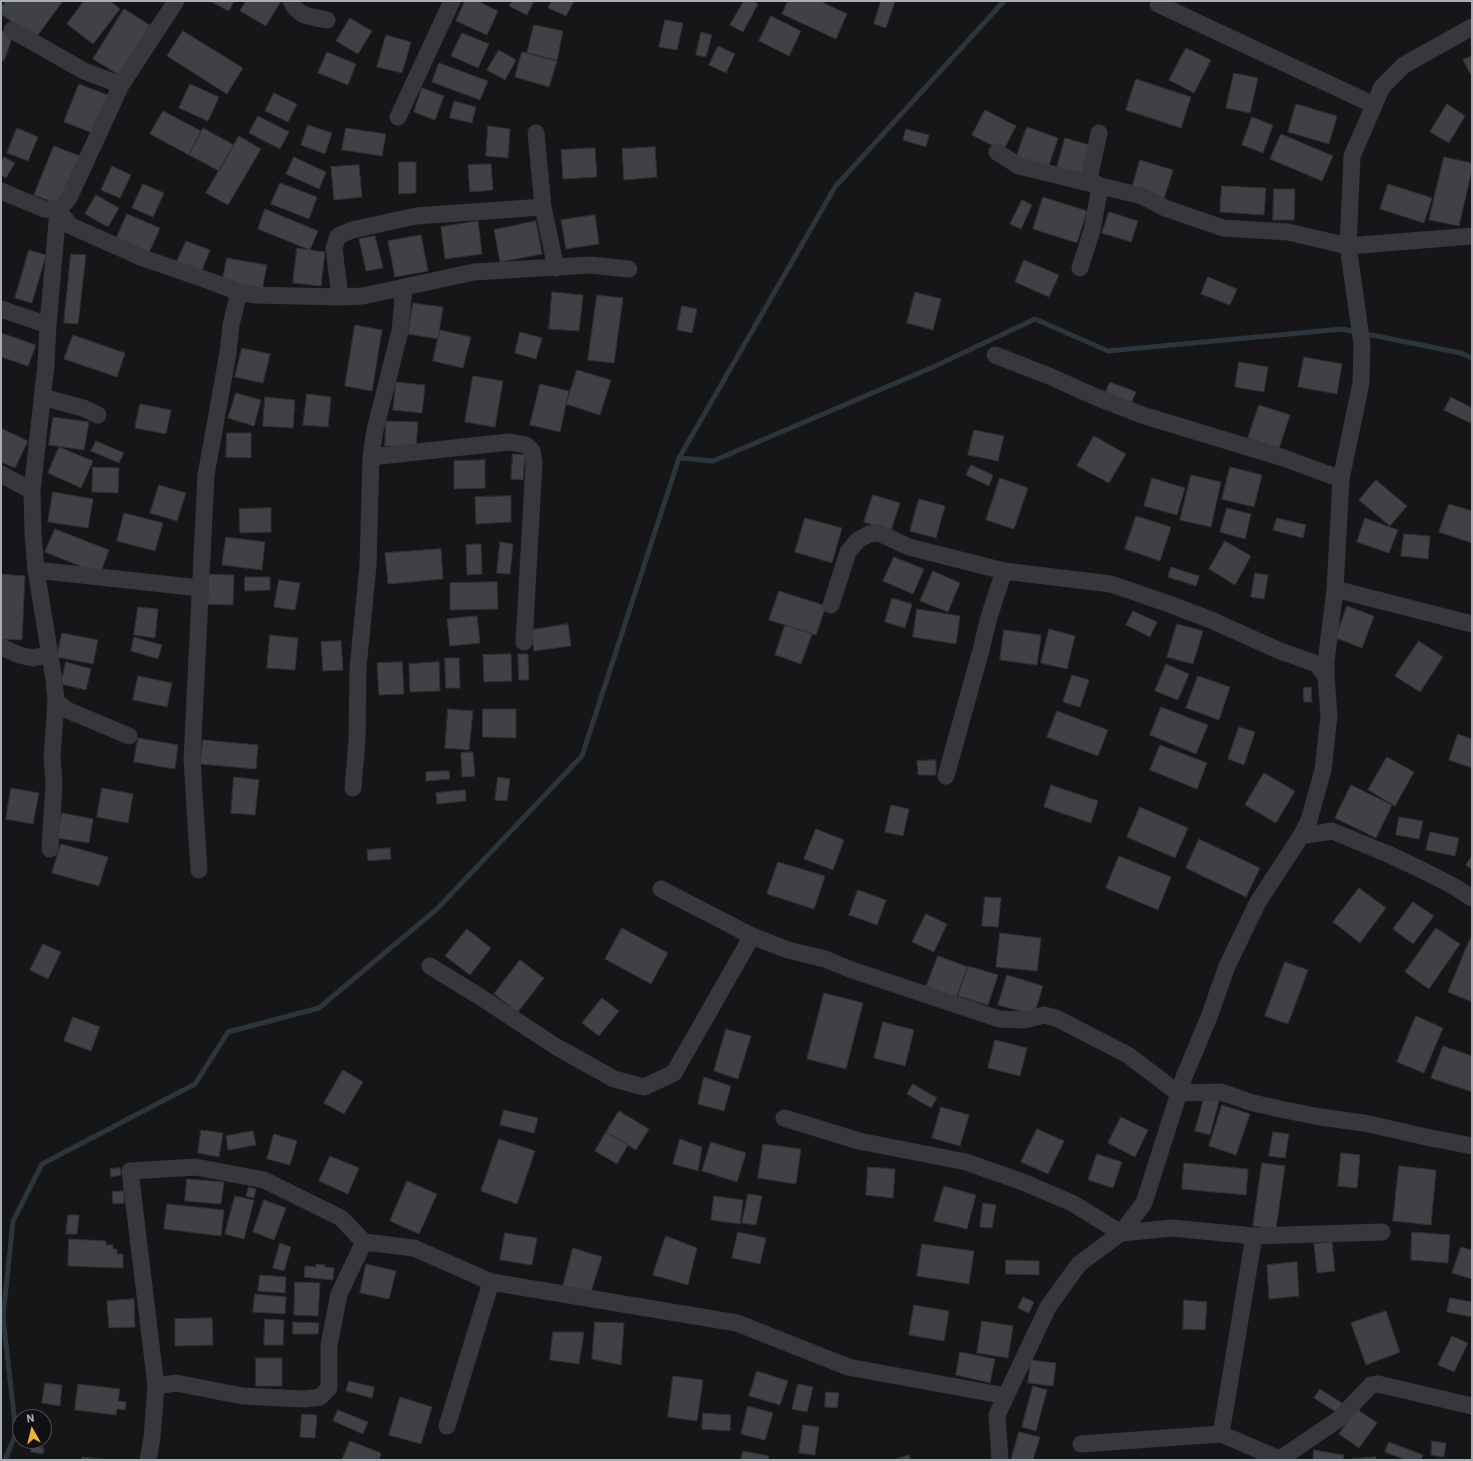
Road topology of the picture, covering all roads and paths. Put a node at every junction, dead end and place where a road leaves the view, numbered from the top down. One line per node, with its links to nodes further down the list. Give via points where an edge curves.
1 (176, 1): 8 (street)
2 (291, 1): 5 (street, via 295,10 301,14)
3 (452, 1): 10 (street)
4 (1158, 4): 9 (street)
5 (327, 20)
6 (1472, 27): 9 (street, via 1404,64 1382,87)
7 (12, 30): 8 (street, via 84,70)
8 (121, 85): 17 (street, via 69,198)
9 (1374, 105): 19 (street, via 1352,156)
10 (398, 117)
11 (536, 133): 16 (street)
12 (1099, 133): 14 (street, via 1090,179)
13 (997, 152): 14 (street, via 1019,166)
14 (1100, 187): 19 (street, via 1142,196 1165,208 1223,228 1288,232); 21 (street, via 1092,230)
15 (1, 191): 17 (street, via 44,209)
16 (543, 207): 20 (street); 25 (street, via 416,216 352,230 338,236 334,248)
17 (58, 210): 24 (street, via 71,226 143,258); 27 (street)
18 (1472, 236): 19 (street)
19 (1348, 246): 33 (street, via 1362,345 1361,383)
20 (556, 268): 22 (street, via 590,265); 23 (street, via 474,272)
21 (1080, 268)
22 (629, 269)
23 (404, 288): 25 (street, via 363,296); 31 (street, via 400,331)
24 (239, 292): 25 (street, via 254,295); 37 (street, via 231,325 206,475)
25 (340, 297)
26 (1, 309): 27 (street)
27 (48, 325): 29 (street)
28 (995, 355): 33 (street, via 1142,415 1284,458)
29 (42, 397): 30 (street, via 83,408); 34 (street)
30 (98, 416)
31 (371, 457): 41 (street, via 509,442 526,445 532,451 534,463); 48 (street, via 368,565 358,668)
32 (1, 474): 34 (street)
33 (1341, 479): 38 (street)
34 (32, 491): 35 (street)
35 (36, 570): 37 (street); 43 (street)
36 (1004, 571): 39 (street, via 909,547 879,533 868,534 858,540 848,552); 44 (street, via 1111,584 1211,620 1280,651 1317,664); 47 (street)
37 (200, 588): 51 (street, via 192,759)
38 (1335, 589): 40 (street); 44 (street)
39 (831, 605)
40 (1472, 624)
41 (524, 642)
42 (1, 646): 43 (street, via 19,655 33,658)
43 (50, 654): 45 (street)
44 (1326, 677): 49 (street, via 1329,716 1323,770 1310,820)
45 (56, 701): 46 (street, via 67,710); 50 (street)
46 (129, 736)
47 (946, 776)
48 (353, 788)
49 (1301, 836): 53 (street, via 1332,832 1388,854 1455,886); 56 (street, via 1258,902 1234,951)
50 (50, 849)
51 (199, 870)
52 (661, 890): 54 (street)
53 (1472, 898)
54 (752, 936): 55 (street, via 674,1073 644,1087 614,1079 568,1054); 56 (street, via 999,1019 1024,1020 1044,1016 1056,1018 1128,1055)
55 (430, 966)
56 (1178, 1093): 58 (street, via 1220,1092 1285,1110 1364,1123); 60 (street, via 1144,1203)
57 (784, 1118): 60 (street, via 859,1141 966,1162 1072,1203)
58 (1472, 1146)
59 (1382, 1232): 61 (street)
60 (1120, 1233): 61 (street, via 1172,1228); 65 (street, via 1079,1264 1048,1307)
61 (1254, 1236): 68 (street)
62 (364, 1242): 63 (street, via 414,1248); 64 (street, via 339,1294 329,1345 329,1388 320,1397 304,1399 242,1396 176,1383); 64 (street, via 341,1218 264,1180 196,1167 130,1171)
63 (491, 1282): 65 (street, via 737,1323 848,1367); 67 (street)
64 (156, 1386): 70 (street)
65 (1006, 1396): 71 (street, via 997,1415)
66 (1472, 1406): 72 (street, via 1378,1384 1371,1385 1339,1419)
67 (447, 1426)
68 (1221, 1434): 69 (street); 72 (street)
69 (1081, 1444)
70 (148, 1460)
71 (1000, 1460)
72 (1281, 1460)

